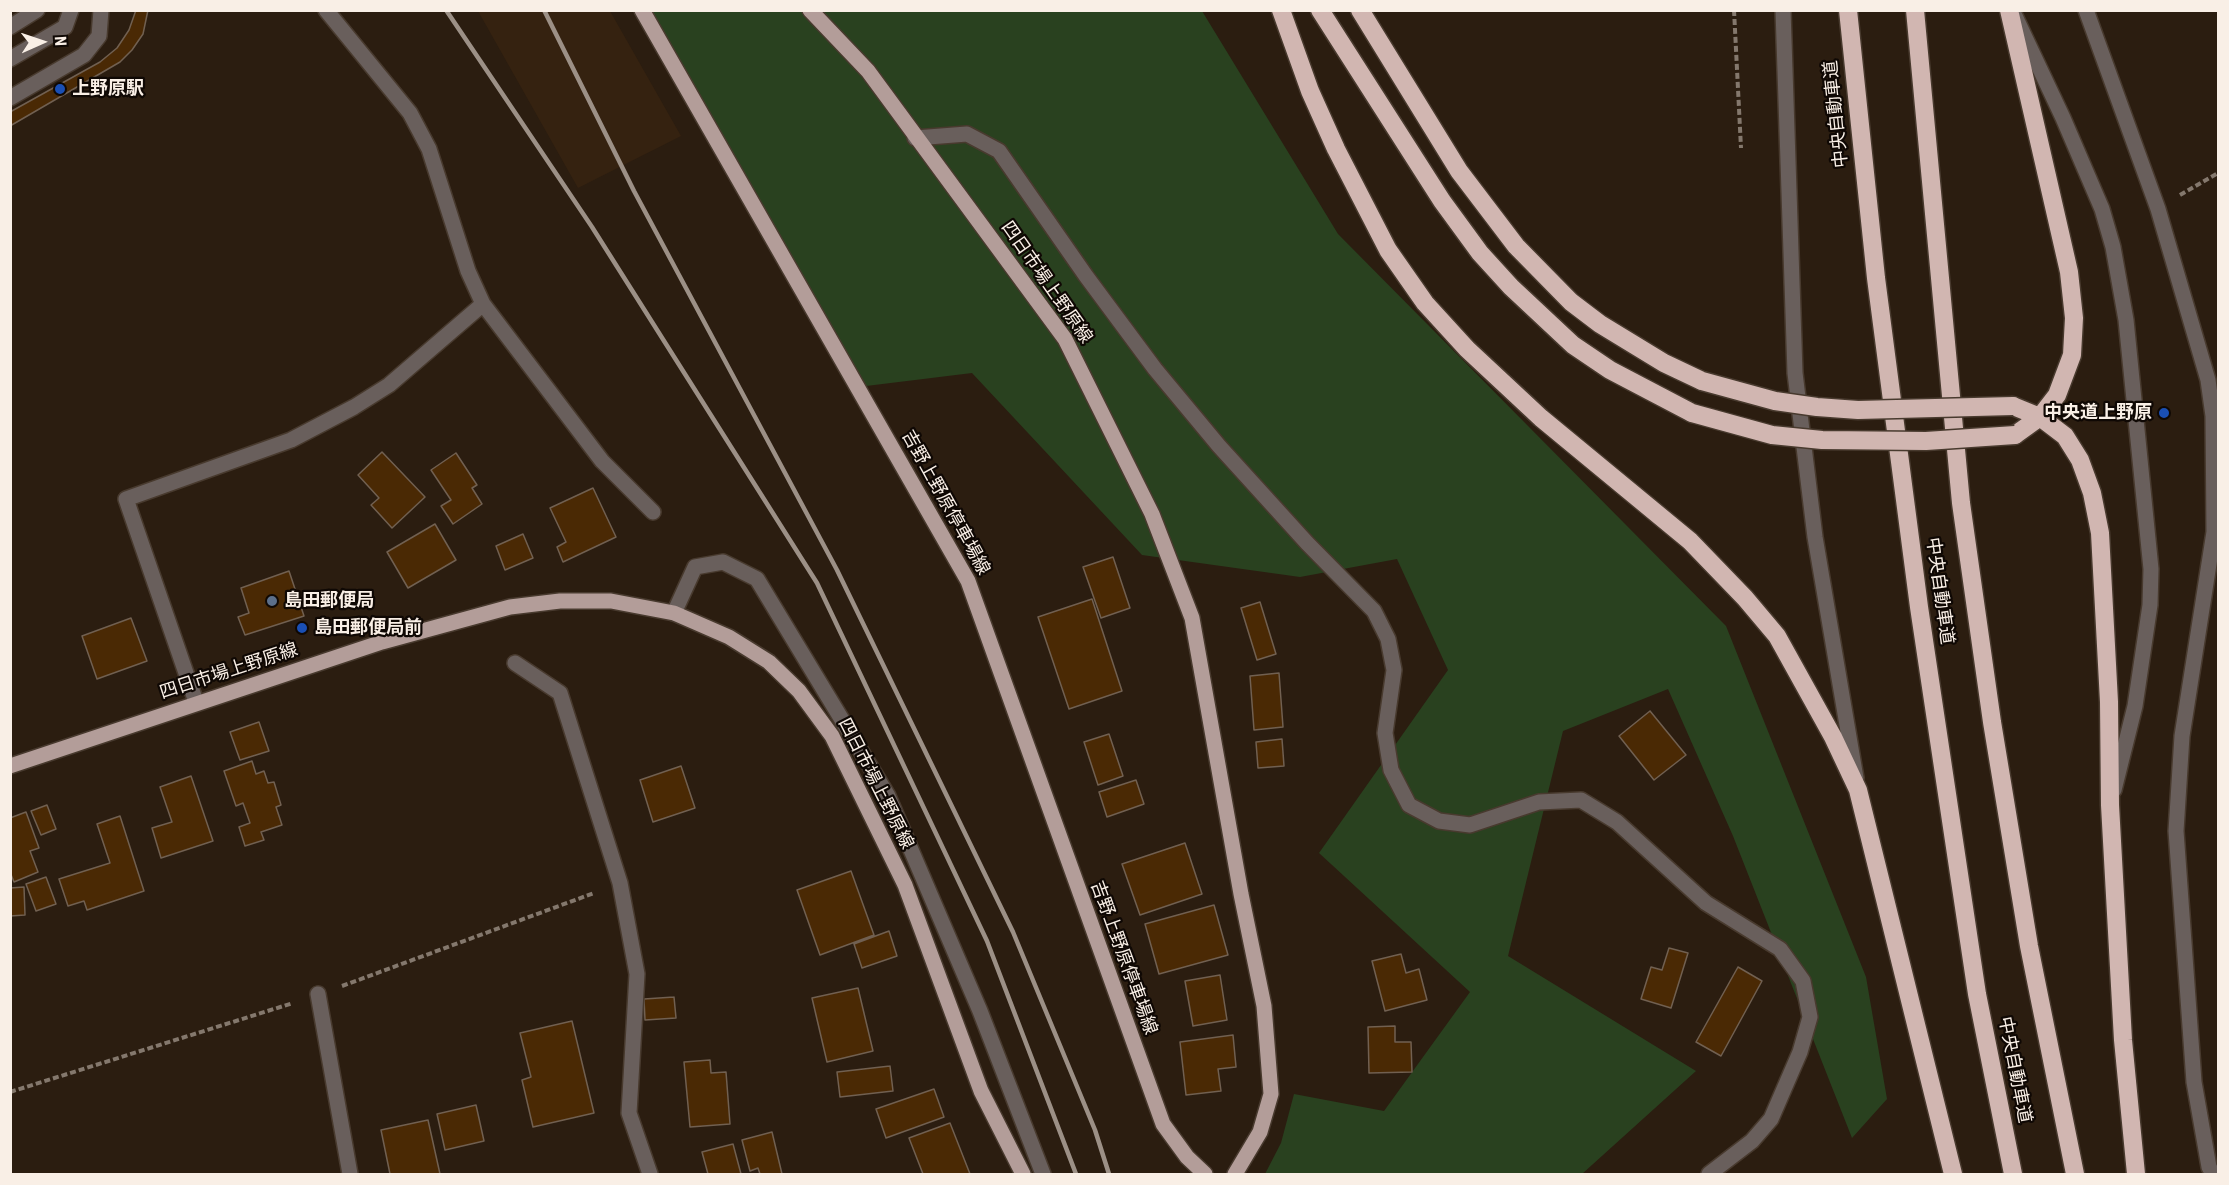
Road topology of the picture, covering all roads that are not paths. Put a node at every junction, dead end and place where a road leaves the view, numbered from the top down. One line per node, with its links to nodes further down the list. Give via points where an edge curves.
1 (37, 10): 15 (street)
2 (71, 10): 16 (street, via 65,27)
3 (101, 10): 17 (street, via 99,36 84,56)
4 (326, 10): 19 (street, via 410,113 429,149 468,271)
5 (642, 10): 34 (main road, 吉野上野原停車場線, via 968,581 1163,1124)
6 (810, 10): 18 (main road, 四日市場上野原線, via 868,71)
7 (1281, 10): 27 (highway, via 1336,149 1388,250 1425,303 1467,349 1541,418 1690,541 1745,597 1777,636)
8 (1320, 10): 21 (highway, bridge, via 1442,201 1480,253 1573,345 1610,370 1692,413 1772,435 1822,440 1926,441 2015,435)
9 (1360, 10): 21 (highway, bridge, via 1459,171 1516,246 1571,302 1664,363 1702,381 1775,402 1858,410 2013,406)
10 (1783, 10): 27 (street, via 1795,373 1815,537)
11 (1848, 10): 38 (highway, 中央自動車道, via 1876,278 1919,607 1977,994)
12 (1914, 10): 39 (highway, 中央自動車道, via 1961,503 2029,946)
13 (2011, 10): 21 (highway, via 2069,272 2074,318 2072,355 2057,395); 28 (street, via 2102,209 2126,320 2150,538 2150,593 2135,706)
14 (2086, 10): 20 (street, via 2158,208)
15 (10, 27)
16 (10, 59)
17 (10, 98)
18 (915, 138): 35 (main road, 四日市場上野原線, via 1065,339 1152,513 1192,618 1264,1006 1271,1094 1260,1132); 36 (street, via 967,134 999,151 1155,369 1299,534 1374,611 1388,639 1394,670 1385,734 1391,770 1410,805 1439,821 1470,825 1539,802 1581,800 1617,822 1706,903 1779,949 1803,981 1805,990 1810,1017 1800,1052 1771,1119 1752,1141)
19 (483, 304): 22 (street, via 603,461); 25 (street, via 389,385 354,407 291,440 126,500)
20 (2216, 415): 41 (street, via 2214,532 2182,736 2176,831 2194,1082)
21 (2040, 417): 28 (highway, via 2065,436 2080,460 2100,533)
22 (652, 512)
23 (674, 613): 25 (main road, 四日市場上野原線, via 611,601 560,601 510,608 382,642); 32 (main road, 四日市場上野原線, via 729,637 769,662 799,691 832,736 905,885 981,1091); 33 (street, via 695,567 723,562 757,579 888,796 980,1011)
24 (515, 663): 31 (street, via 560,693 620,883 637,974 629,1113)
25 (196, 702): 26 (main road, 四日市場上野原線)
26 (10, 766)
27 (1858, 790): 37 (highway)
28 (2110, 805): 40 (highway, via 2123,1040)
29 (318, 994): 30 (street)
30 (350, 1174)
31 (650, 1174)
32 (1023, 1174)
33 (1042, 1174)
34 (1205, 1174)
35 (1235, 1174)
36 (1709, 1174)
37 (1953, 1174)
38 (2013, 1174)
39 (2075, 1174)
40 (2136, 1174)
41 (2213, 1174)

